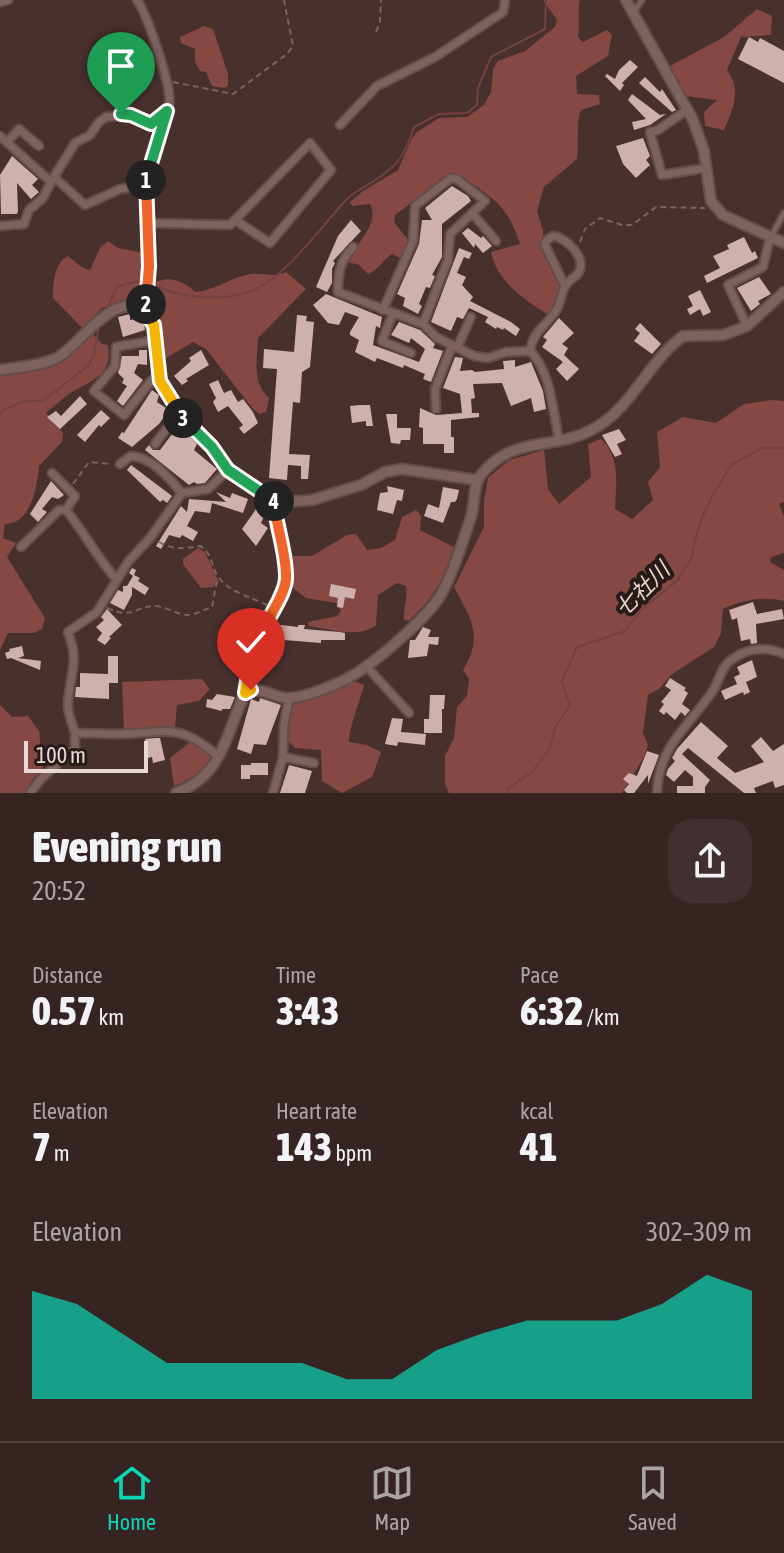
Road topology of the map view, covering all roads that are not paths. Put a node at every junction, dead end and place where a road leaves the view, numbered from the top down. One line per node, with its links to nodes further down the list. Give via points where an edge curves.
1 (8, 0): 6 (street)
2 (137, 0): 9 (street, via 166,82)
3 (505, 0): 10 (street, via 503,12 447,50 377,86)
4 (626, 0): 7 (street)
5 (642, 0): 7 (lane)
6 (0, 2)
7 (634, 12): 8 (street)
8 (687, 110): 13 (street); 13 (street, via 650,132 662,175)
9 (167, 111): 14 (street, via 151,124 131,115 106,117 75,143); 15 (street)
10 (340, 125)
11 (4, 139): 12 (street, via 19,129); 14 (street)
12 (39, 146)
13 (706, 168): 21 (street, via 711,201 723,215)
14 (52, 180): 15 (street, via 85,205 120,189); 20 (street, via 24,224)
15 (146, 185): 19 (street)
16 (472, 213): 22 (street); 27 (street, via 485,201 451,178 415,206 413,241); 31 (street, via 450,234 448,260)
17 (784, 213): 21 (lane)
18 (235, 220): 18 (street, via 310,143 331,170 270,243); 19 (street, via 218,227)
19 (148, 223): 28 (street)
20 (0, 226)
21 (770, 238): 23 (street); 32 (street, via 763,267 728,285)
22 (496, 241)
23 (784, 243)
24 (353, 247): 27 (street, via 342,259 338,292)
25 (565, 286): 25 (street, via 581,267 573,247 553,236 546,241 547,250); 35 (street, via 557,309 532,338)
26 (784, 292): 32 (street)
27 (383, 310): 29 (street)
28 (144, 311): 33 (street); 37 (street, via 116,309 59,357)
29 (393, 313): 31 (street); 36 (street, via 382,341)
30 (471, 317): 34 (street)
31 (423, 324): 34 (street)
32 (747, 326): 41 (street, via 723,335 683,336 616,413 583,435)
33 (156, 340): 38 (street); 38 (street, via 116,347 115,366 94,391 124,415)
34 (454, 347): 35 (street, via 488,358); 39 (street, via 435,389)
35 (530, 351): 41 (street, via 547,383)
36 (411, 353)
37 (0, 370)
38 (159, 375): 40 (street)
39 (436, 409)
40 (179, 412): 42 (street); 44 (street)
41 (559, 440): 46 (street, via 512,449)
42 (155, 444)
43 (120, 464): 47 (street, via 131,456 141,457)
44 (228, 470): 47 (street, via 208,489); 48 (street)
45 (52, 473): 49 (street, via 75,496)
46 (477, 480): 48 (street, via 402,469 312,500); 53 (street, via 472,517 444,590 424,616)
47 (182, 493): 51 (street)
48 (273, 499): 54 (street, via 286,580 251,657)
49 (66, 510): 50 (street, via 59,510); 51 (street)
50 (21, 547)
51 (117, 580): 57 (street, via 97,612 68,632 75,669 67,705)
52 (784, 654): 65 (street, via 762,648 726,664 715,688 670,745 659,769)
53 (366, 666): 55 (street, via 345,680); 56 (street)
54 (245, 693): 55 (street, via 257,690); 58 (street)
55 (289, 698): 59 (street)
56 (409, 713)
57 (75, 733): 58 (street, via 171,730 198,739); 62 (street, via 75,748)
58 (219, 757): 61 (street)
59 (283, 757): 60 (street); 64 (street)
60 (314, 763)
61 (192, 790): 63 (street)
62 (30, 793)
63 (176, 793)
64 (273, 793)
65 (657, 793)

